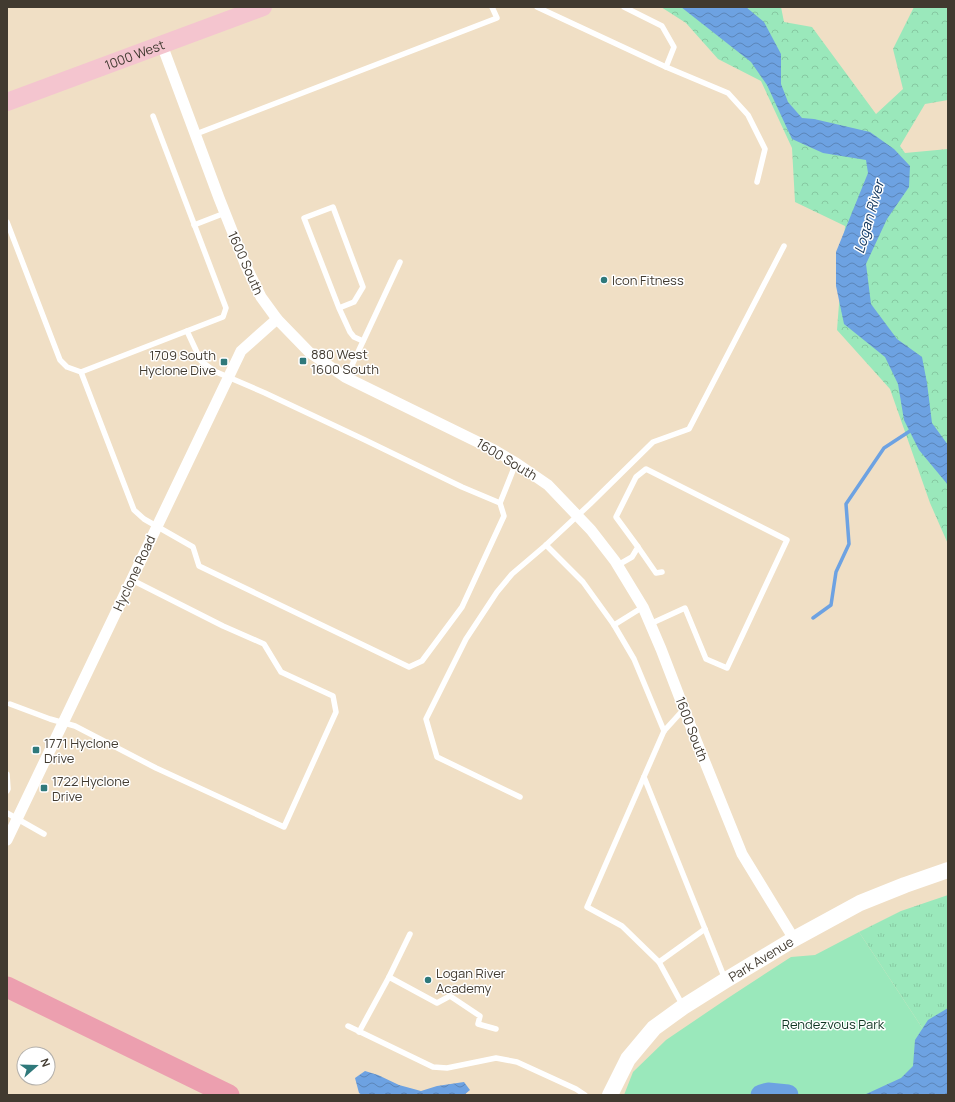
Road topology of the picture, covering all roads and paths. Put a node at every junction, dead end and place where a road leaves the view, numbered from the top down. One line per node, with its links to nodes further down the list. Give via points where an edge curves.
1 (263, 7): 5 (main road, 1000 West)
2 (492, 7): 9 (lane, via 497,18)
3 (537, 7): 6 (lane)
4 (624, 7): 6 (lane, via 662,26 674,47)
5 (162, 45): 7 (main road, 1000 West); 9 (street, 1600 South)
6 (666, 67): 10 (lane, via 728,93 748,116 765,149)
7 (7, 102)
8 (153, 116): 13 (lane)
9 (196, 134): 11 (street, 1600 South)
10 (757, 182)
11 (225, 213): 13 (lane); 17 (street, 1600 South, via 261,297)
12 (7, 222): 20 (lane, via 60,360 67,367)
13 (194, 225): 18 (lane, via 226,308 223,317)
14 (784, 246): 25 (lane, via 689,429 653,442)
15 (400, 262): 19 (lane)
16 (339, 308): 16 (lane, via 304,218 332,207 363,287 354,302); 19 (lane, via 350,332)
17 (277, 319): 21 (street, Hyclone Road, via 241,351); 22 (street, 1600 South, via 309,352)
18 (187, 331): 20 (lane); 21 (lane, via 201,361)
19 (363, 341): 22 (lane)
20 (81, 372): 26 (lane, via 134,510)
21 (228, 377): 24 (lane, via 462,488); 26 (street, Hyclone Road)
22 (345, 377): 23 (street, 1600 South)
23 (516, 463): 24 (lane); 25 (street, 1600 South, via 548,484)
24 (500, 503): 26 (lane, via 504,516 462,607 422,661 409,667 199,566 193,547)
25 (577, 516): 27 (lane); 29 (street, 1600 South)
26 (157, 526): 31 (street, Hyclone Road)
27 (546, 545): 34 (lane, via 583,582); 42 (lane, via 512,574 497,592 466,639 426,719 437,757)
28 (638, 547): 29 (lane, via 632,557); 30 (lane, via 656,573); 33 (lane, via 616,517 636,477 646,469 787,540 727,668 706,659 685,608)
29 (618, 565): 32 (street, 1600 South)
30 (662, 572)
31 (132, 580): 37 (street, Hyclone Road); 37 (lane, via 264,644 281,672 333,696 336,712 284,827)
32 (643, 607): 33 (street, 1600 South); 34 (lane)
33 (650, 624): 36 (street, 1600 South)
34 (614, 625): 38 (lane, via 634,659)
35 (10, 704): 37 (lane)
36 (684, 709): 38 (lane); 50 (street, 1600 South, via 742,854)
37 (64, 722): 44 (street, Hyclone Road)
38 (664, 731): 40 (lane)
39 (7, 774): 41 (lane)
40 (644, 777): 48 (lane); 51 (lane, via 587,907 622,926)
41 (7, 791)
42 (520, 797)
43 (7, 813): 44 (lane)
44 (17, 819): 45 (lane); 46 (street, Hyclone Road)
45 (44, 834)
46 (7, 840)
47 (948, 870): 50 (street, Park Avenue, via 860,903)
48 (705, 929): 51 (lane); 53 (lane)
49 (410, 934): 52 (lane)
50 (794, 939): 53 (street, Park Avenue)
51 (659, 962): 55 (lane)
52 (389, 977): 57 (lane, via 437,1004 450,996 480,1016 478,1024); 58 (lane)
53 (726, 980): 55 (street, Park Avenue)
54 (7, 988): 59 (highway)
55 (683, 1007): 61 (street, Park Avenue, via 654,1028 632,1054)
56 (348, 1026): 58 (lane)
57 (496, 1029)
58 (359, 1032): 60 (lane, via 433,1067 447,1068 496,1058 517,1062)
59 (229, 1095)
60 (585, 1095)
61 (610, 1095)

